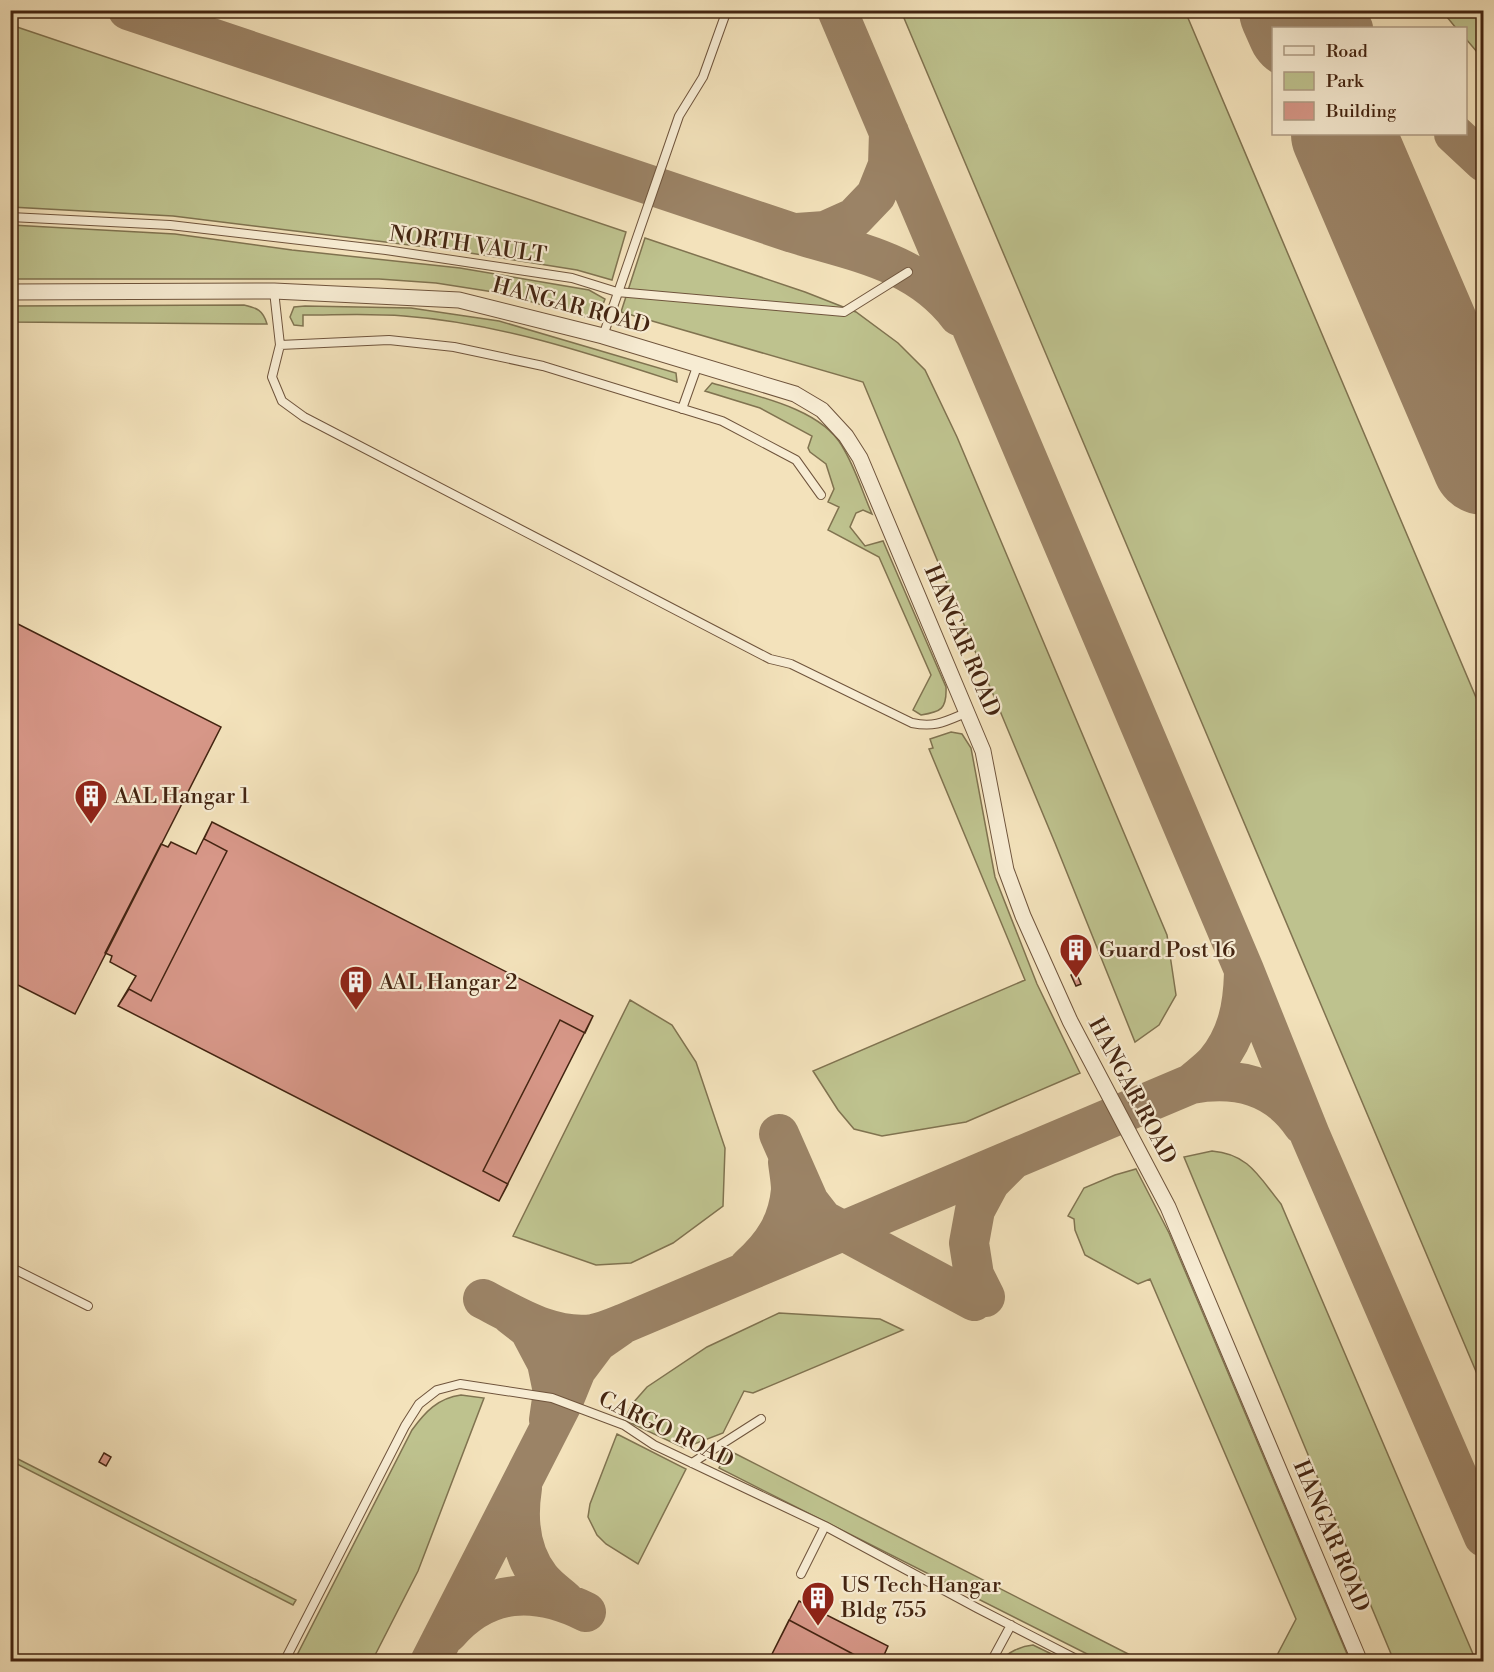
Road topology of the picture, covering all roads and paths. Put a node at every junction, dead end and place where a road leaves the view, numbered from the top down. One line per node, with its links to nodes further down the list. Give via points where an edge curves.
1 (728, 10): 6 (lane, via 703,78 679,116)
2 (10, 217): 6 (lane, NORTH VAULT, via 170,225 386,250 572,278)
3 (908, 272): 6 (lane, NORTH VAULT, via 844,312)
4 (274, 291): 5 (street, HANGAR ROAD); 7 (street, HANGAR ROAD, via 459,300); 8 (lane)
5 (10, 292)
6 (617, 292): 7 (lane)
7 (603, 336): 9 (street, HANGAR ROAD)
8 (280, 345): 10 (lane, via 388,340 454,347 543,366); 12 (lane, via 272,377 282,400 304,417 770,660 791,664 912,723 939,724)
9 (698, 364): 10 (lane); 12 (street, HANGAR ROAD, via 795,394 822,410 846,436 860,458)
10 (682, 409): 11 (lane, via 723,421 796,460)
11 (822, 495)
12 (968, 712): 23 (street, HANGAR ROAD, via 983,751 1006,870 1023,916 1070,1021 1168,1206)
13 (10, 1267): 14 (lane)
14 (88, 1306)
15 (761, 1419): 16 (lane)
16 (692, 1463): 17 (lane, CARGO ROAD); 20 (lane, CARGO ROAD, via 624,1425 552,1398 460,1384 437,1390 419,1404 405,1426)
17 (825, 1526): 18 (lane); 19 (lane, CARGO ROAD)
18 (801, 1574)
19 (1011, 1625): 21 (lane); 22 (lane, CARGO ROAD)
20 (284, 1662)
21 (991, 1662)
22 (1082, 1662)
23 (1360, 1662)

